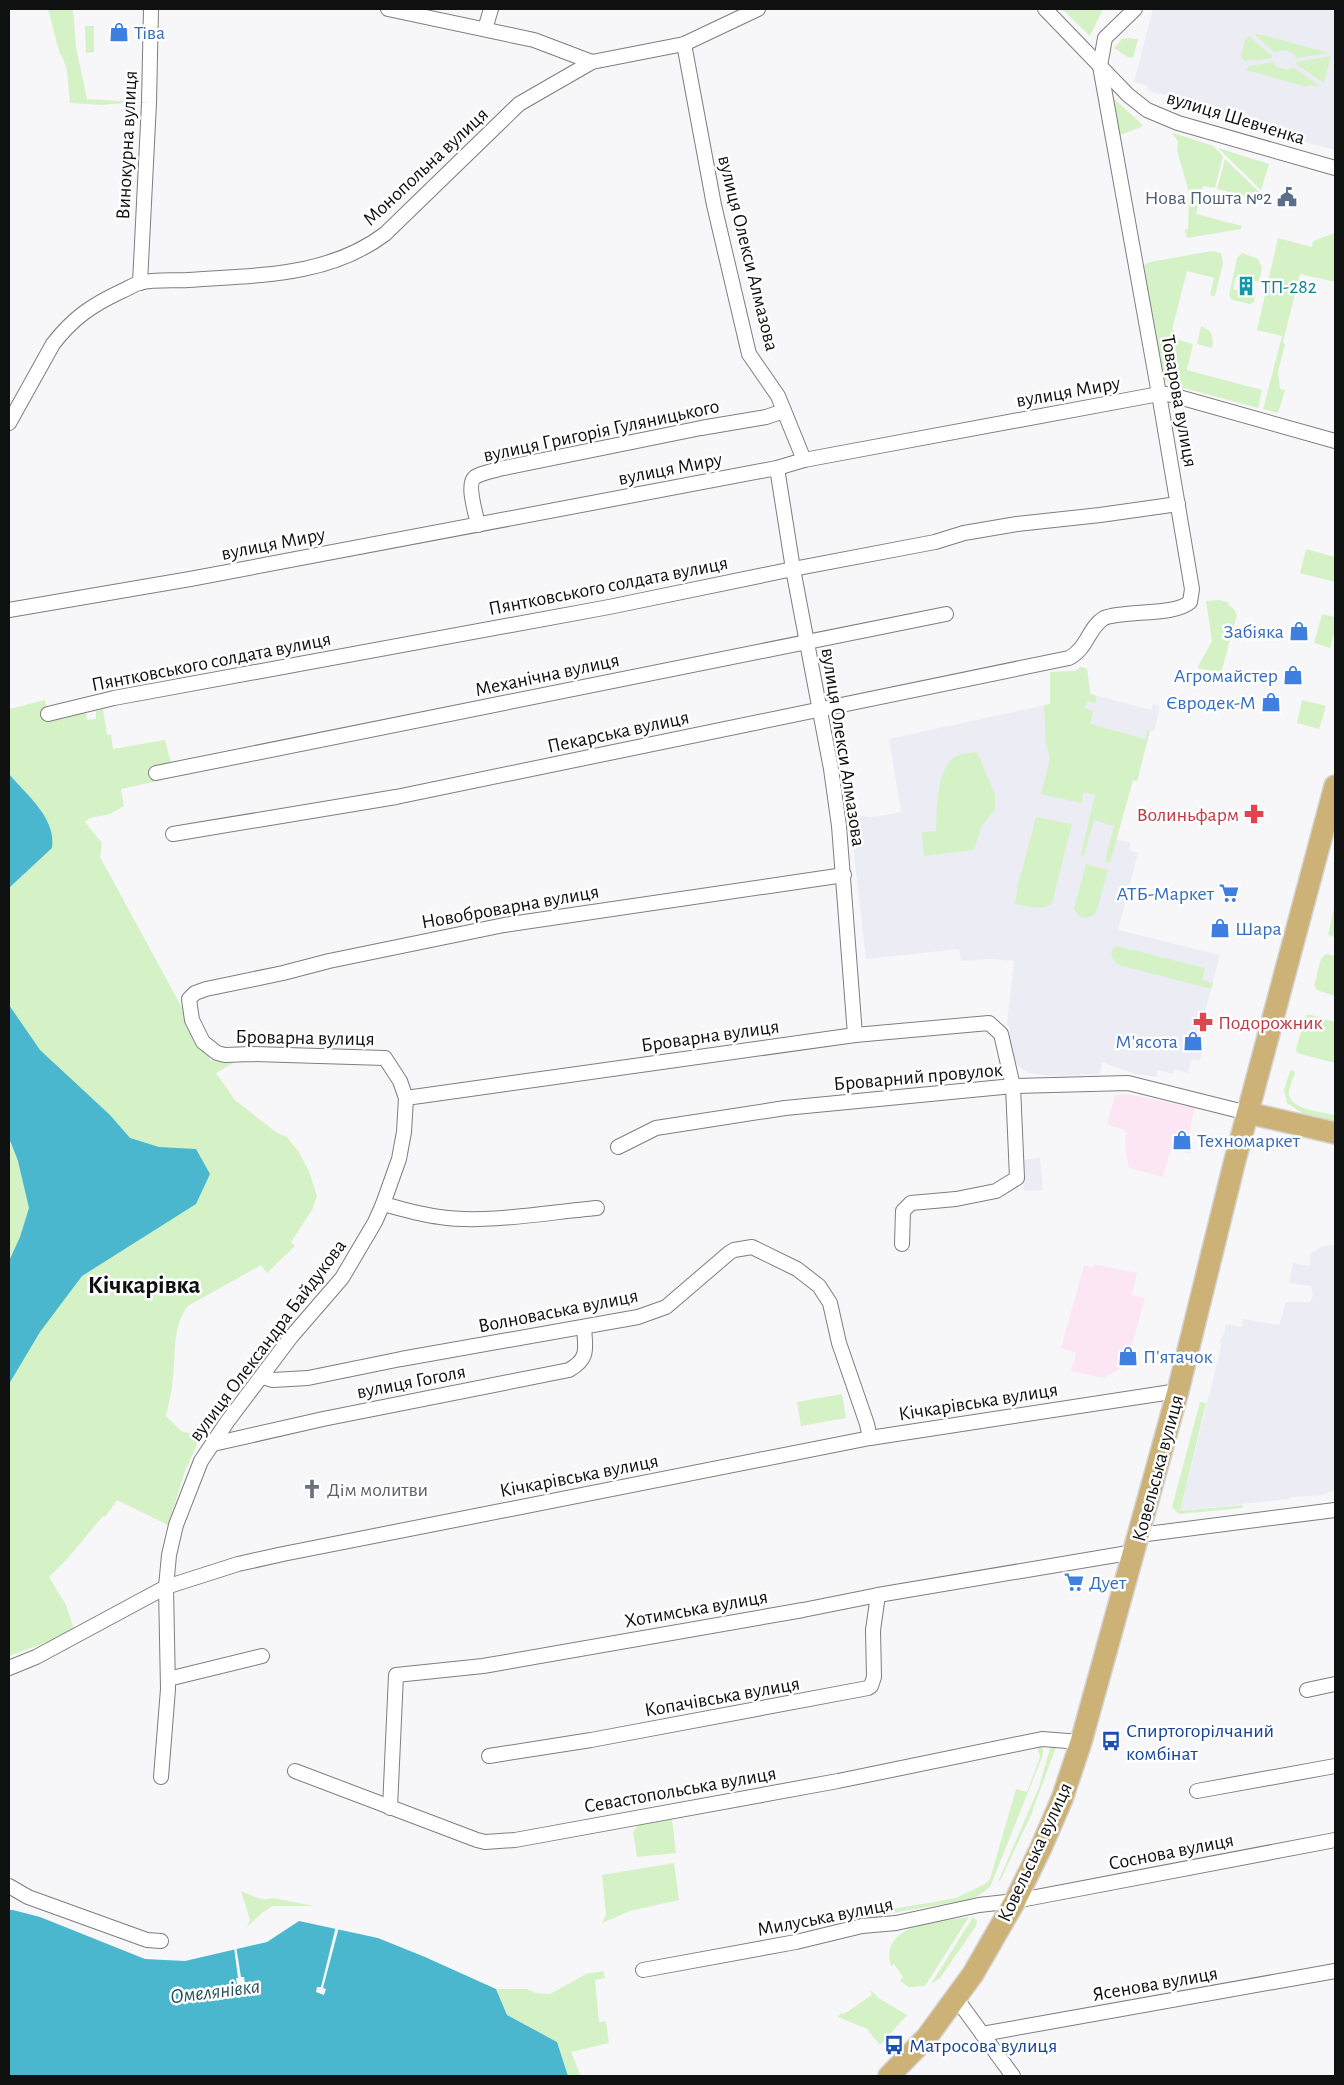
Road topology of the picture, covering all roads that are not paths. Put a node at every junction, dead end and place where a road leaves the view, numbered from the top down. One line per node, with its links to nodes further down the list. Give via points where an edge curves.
1 (151, 9): 12 (street, Винокурна вулиця)
2 (388, 9): 7 (street)
3 (491, 9): 7 (street)
4 (758, 9): 8 (street, Монопольна вулиця)
5 (1045, 9): 10 (street, вулиця Шевченка)
6 (1135, 9): 10 (street, via 1105,38)
7 (485, 29): 9 (street, via 534,40)
8 (684, 44): 9 (street, Монопольна вулиця); 14 (street, вулиця Олекси Алмазова, via 714,205 749,354 778,396)
9 (592, 62): 12 (street, Монопольна вулиця, via 519,104 385,234 345,258 298,271)
10 (1100, 66): 11 (street, вулиця Шевченка, via 1138,104 1162,117); 13 (street, Товарова вулиця)
11 (1335, 168)
12 (140, 283): 15 (street, Монопольна вулиця, via 83,312 60,334)
13 (1159, 394): 16 (street, вулиця Миру); 17 (street, вулиця Миру); 19 (street, Товарова вулиця)
14 (784, 411): 17 (street, вулиця Олекси Алмазова); 20 (street, вулиця Григорія Гуляницького, via 476,476 471,490)
15 (10, 418)
16 (1335, 441)
17 (804, 460): 18 (street, вулиця Миру)
18 (777, 468): 20 (street, вулиця Миру); 21 (street, вулиця Олекси Алмазова)
19 (1178, 504): 21 (street, Пянтковського солдата вулиця, via 1017,524); 25 (street, Товарова вулиця, via 1192,589 1190,602 1174,609 1104,618 1080,651)
20 (478, 524): 22 (street, вулиця Миру)
21 (793, 569): 24 (street, вулиця Олекси Алмазова); 27 (street, Пянтковського солдата вулиця, via 609,607 114,698)
22 (9, 610)
23 (946, 614): 24 (street, Механічна вулиця)
24 (807, 641): 26 (street, вулиця Олекси Алмазова); 28 (street, Механічна вулиця)
25 (1069, 658): 26 (street, Пекарська вулиця)
26 (820, 711): 30 (street, Пекарська вулиця, via 396,797); 31 (street, вулиця Олекси Алмазова)
27 (48, 714)
28 (156, 774)
29 (1335, 786): 36 (main road, Ковельська вулиця)
30 (173, 834)
31 (844, 875): 32 (street, Новоброварна вулиця, via 504,925 206,989); 33 (street, вулиця Олекси Алмазова)
32 (189, 999): 35 (street, Броварна вулиця, via 190,1012 203,1042 217,1053 382,1057 394,1069)
33 (856, 1035): 34 (street, Броварна вулиця, via 988,1023 1001,1034); 35 (street, Броварна вулиця)
34 (1012, 1086): 36 (street, via 1128,1083); 38 (street, Броварний провулок, via 785,1108 656,1128); 41 (street, Броварний провулок, via 1017,1178 996,1191 912,1203 903,1211)
35 (406, 1098): 39 (street, вулиця Олександра Байдукова, via 400,1159)
36 (1248, 1113): 37 (main road); 44 (main road, Ковельська вулиця)
37 (1335, 1133)
38 (618, 1146)
39 (383, 1204): 40 (street, via 452,1218); 43 (street, вулиця Олександра Байдукова, via 342,1278 300,1325)
40 (597, 1208)
41 (902, 1244)
42 (584, 1327): 43 (street, Волноваська вулиця, via 308,1378 273,1380); 45 (street, Волноваська вулиця, via 628,1320 659,1310 729,1252 756,1249 797,1269 825,1293); 46 (street, вулиця Гоголя, via 584,1356 569,1370)
43 (263, 1377): 46 (street, вулиця Олександра Байдукова)
44 (1178, 1391): 45 (street, Кічкарівська вулиця); 48 (main road, Ковельська вулиця)
45 (870, 1438): 49 (street, Кічкарівська вулиця, via 283,1554 238,1564)
46 (213, 1444): 49 (street, вулиця Олександра Байдукова, via 197,1470 176,1525 168,1555)
47 (1335, 1510): 48 (street, Хотимська вулиця)
48 (1137, 1543): 50 (street, Хотимська вулиця); 56 (main road, Ковельська вулиця)
49 (166, 1587): 52 (street, Кічкарівська вулиця, via 36,1657); 53 (street)
50 (878, 1595): 57 (street, Копачівська вулиця, via 873,1630 874,1677 868,1688); 62 (street, Хотимська вулиця, via 484,1666 396,1675)
51 (262, 1656): 53 (street)
52 (9, 1668)
53 (168, 1679): 60 (street)
54 (1335, 1684): 55 (street)
55 (1307, 1690)
56 (1081, 1742): 62 (street, Севастопольська вулиця, via 1042,1739 838,1781 515,1840 477,1840); 65 (main road, Ковельська вулиця, via 1062,1799)
57 (489, 1756)
58 (1335, 1766): 61 (street)
59 (295, 1771): 62 (street, Севастопольська вулиця)
60 (161, 1777)
61 (1197, 1791)
62 (390, 1808)
63 (1335, 1840): 65 (street, Соснова вулиця)
64 (9, 1886): 66 (street, via 28,1897 147,1940)
65 (1015, 1901): 67 (street, Милуська вулиця, via 896,1923 862,1926 796,1942); 69 (main road, Ковельська вулиця)
66 (160, 1941)
67 (643, 1970)
68 (1335, 1971): 70 (street, Ясенова вулиця)
69 (956, 1998): 70 (street); 71 (main road, Ковельська вулиця, via 927,2037)
70 (982, 2034): 72 (street)
71 (889, 2076)
72 (1013, 2076)

